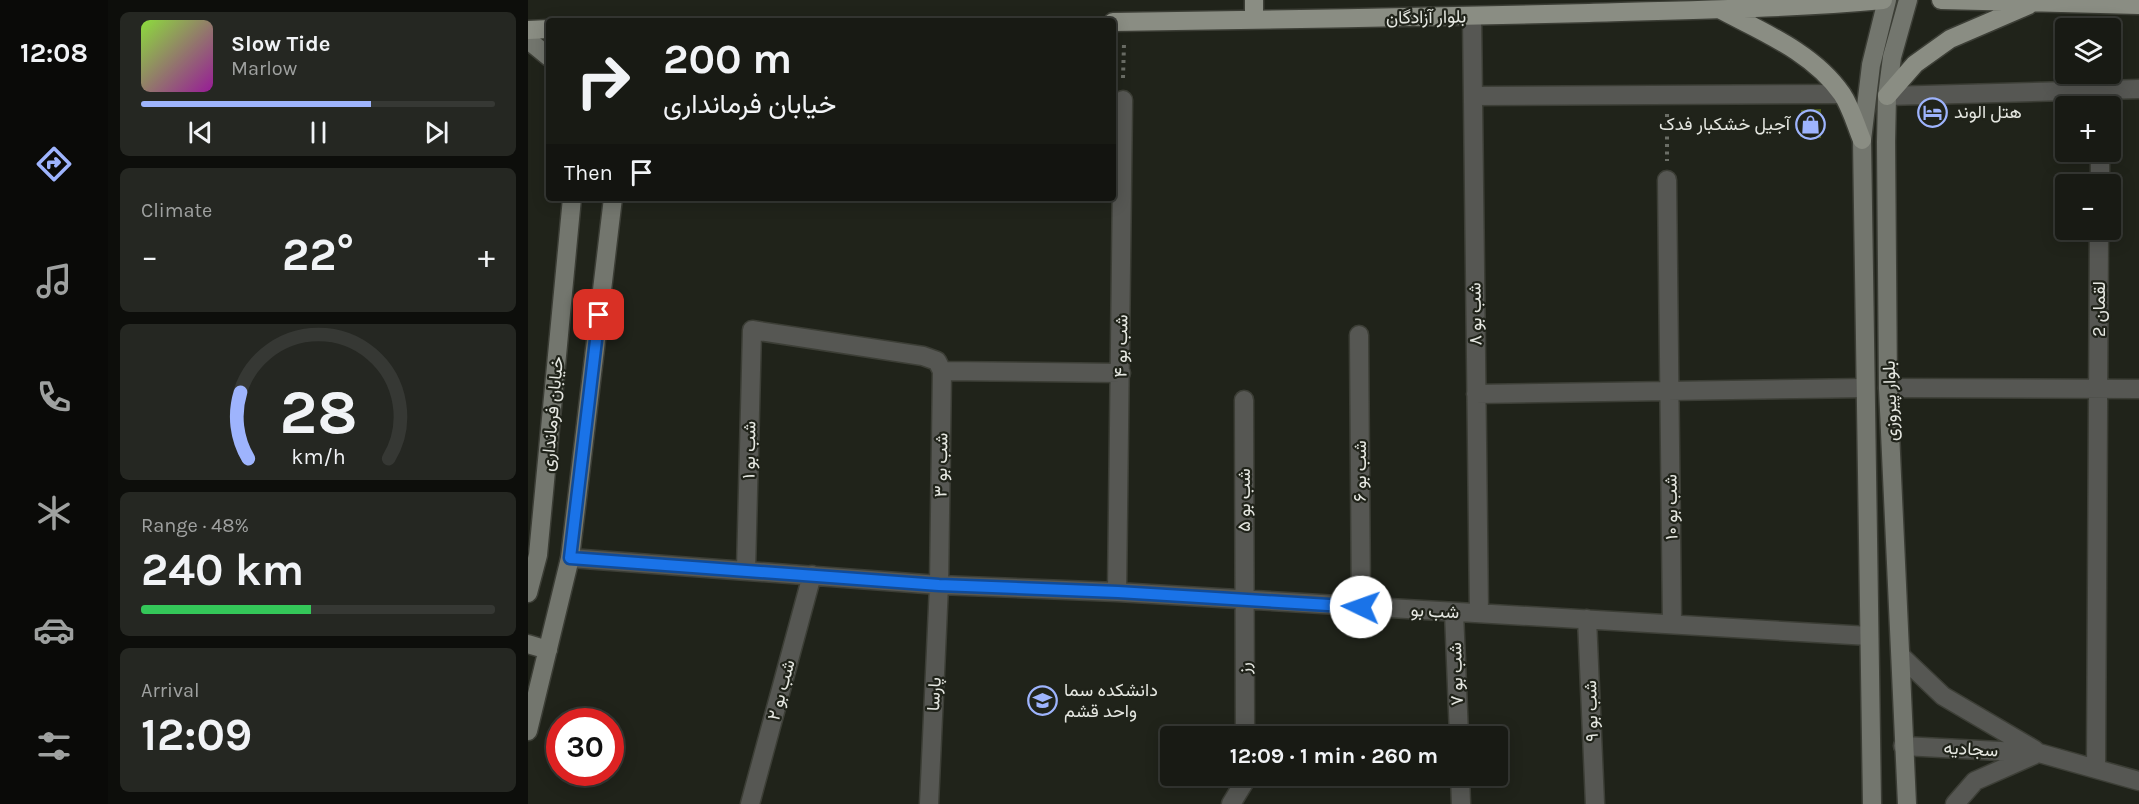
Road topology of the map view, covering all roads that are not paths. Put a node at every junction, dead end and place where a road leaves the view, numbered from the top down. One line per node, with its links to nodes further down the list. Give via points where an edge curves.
1 (1254, 0): 10 (main road)
2 (1883, 0): 8 (main road, بلوار آزادگان)
3 (1887, 0): 21 (main road, بلوار پیروزی, via 1871,65)
4 (1908, 0): 19 (main road, بلوار پیروزی, via 1892,57)
5 (1941, 0): 6 (main road)
6 (2035, 3): 7 (main road); 19 (main road, via 1950,39 1915,64)
7 (2139, 5)
8 (1719, 9): 9 (main road, بلوار آزادگان); 17 (main road, via 1790,47)
9 (1472, 16): 10 (main road, بلوار آزادگان); 18 (street, شب بو ۸)
10 (1254, 19): 11 (main road, بلوار آزادگان)
11 (1119, 22)
12 (546, 29): 13 (main road)
13 (528, 30)
14 (528, 40): 15 (main road)
15 (546, 55)
16 (2139, 89): 19 (street)
17 (1842, 94): 18 (street); 21 (main road)
18 (1473, 96): 34 (street, شب بو ۸)
19 (1887, 96): 30 (main road, بلوار پیروزی)
20 (1123, 100): 28 (street, شب بو ۴)
21 (1862, 141): 29 (main road, بلوار پیروزی)
22 (1667, 180): 33 (street, شب بو ۱۰)
23 (572, 201): 41 (main road, خیابان فرمانداری, via 538,555)
24 (613, 201): 36 (main road, خیابان فرمانداری)
25 (2099, 240): 31 (street, لقمان 2)
26 (1359, 335): 43 (street, شب بو ۶)
27 (942, 371): 28 (street); 37 (street, شب بو ۱, via 937,361 923,356 752,330); 39 (street, شب بو ۳)
28 (1120, 373): 40 (street, شب بو ۴)
29 (1865, 388): 33 (street); 48 (main road, بلوار پیروزی)
30 (1888, 388): 31 (street); 51 (main road, بلوار پیروزی)
31 (2098, 389): 32 (street); 57 (street, لقمان 2)
32 (2139, 389)
33 (1670, 391): 34 (street); 47 (street, شب بو ۱۰)
34 (1476, 394): 45 (street, شب بو ۸)
35 (1244, 400): 42 (street, شب بو ۵)
36 (570, 558): 37 (street, شب بو); 50 (main road, خیابان فرمانداری)
37 (746, 570): 38 (street, شب بو)
38 (812, 575): 39 (street, شب بو); 61 (street, شب بو ۲)
39 (939, 585): 40 (street, شب بو); 62 (street, پارسا)
40 (1118, 592): 42 (street, شب بو)
41 (528, 593)
42 (1244, 600): 43 (street, شب بو); 52 (street, رز)
43 (1361, 607): 44 (street, شب بو)
44 (1454, 612): 45 (street, شب بو); 53 (street, شب بو ۷)
45 (1479, 613): 46 (street, شب بو)
46 (1587, 619): 47 (street, شب بو); 65 (street, شب بو ۹)
47 (1672, 623): 48 (street, شب بو)
48 (1869, 636): 66 (main road, بلوار پیروزی)
49 (528, 644): 50 (main road)
50 (548, 650): 54 (main road, خیابان فرمانداری)
51 (1901, 656): 55 (main road, بلوار پیروزی); 56 (street, via 1943,696)
52 (1245, 726)
53 (1459, 726)
54 (528, 731)
55 (1903, 746): 56 (street, سجادیه); 67 (main road, بلوار پیروزی)
56 (2039, 753): 57 (street, سجادیه); 68 (street, سجادیه, via 1976,782)
57 (2096, 768): 58 (street, سجادیه)
58 (2139, 781)
59 (1242, 786): 63 (street)
60 (1460, 786): 64 (street)
61 (750, 804)
62 (929, 804)
63 (1231, 804)
64 (1461, 804)
65 (1595, 804)
66 (1872, 804)
67 (1907, 804)
68 (1955, 804)

